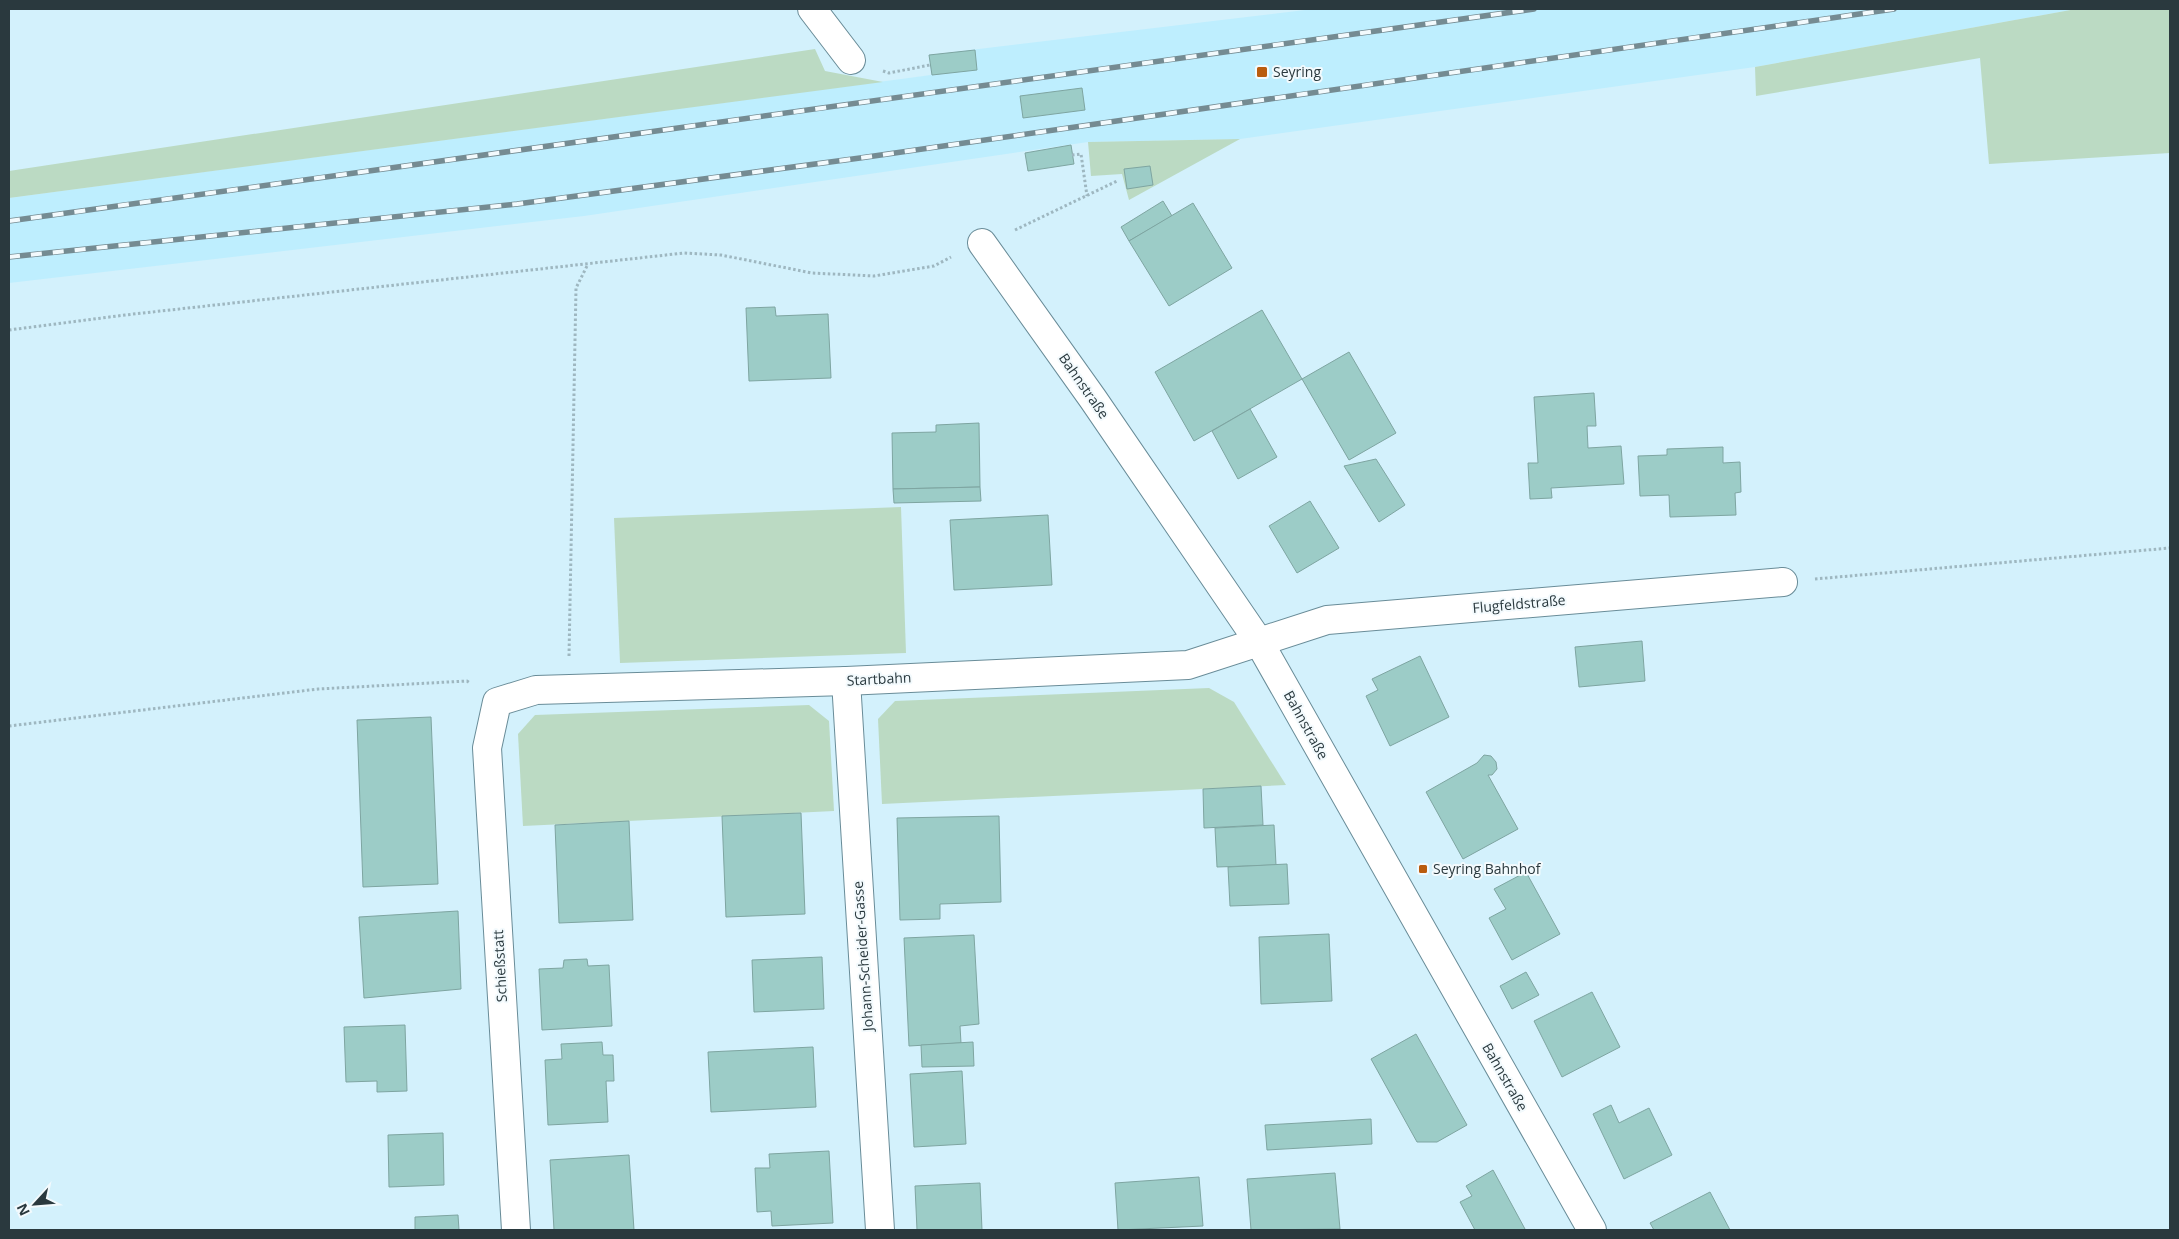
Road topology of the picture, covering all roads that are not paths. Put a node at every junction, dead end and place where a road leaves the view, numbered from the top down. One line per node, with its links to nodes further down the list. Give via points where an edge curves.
1 (812, 9): 2 (street)
2 (851, 60)
3 (982, 243): 5 (street, Bahnstraße)
4 (1783, 582): 5 (street, Flugfeldstraße, via 1327,620)
5 (1259, 642): 6 (street, Startbahn, via 1188,665); 10 (street, Bahnstraße)
6 (846, 681): 7 (street, Startbahn, via 536,690); 9 (street, Johann-Scheider-Gasse)
7 (497, 702): 8 (street, Schießstatt, via 487,748)
8 (516, 1230)
9 (880, 1230)
10 (1592, 1230)

